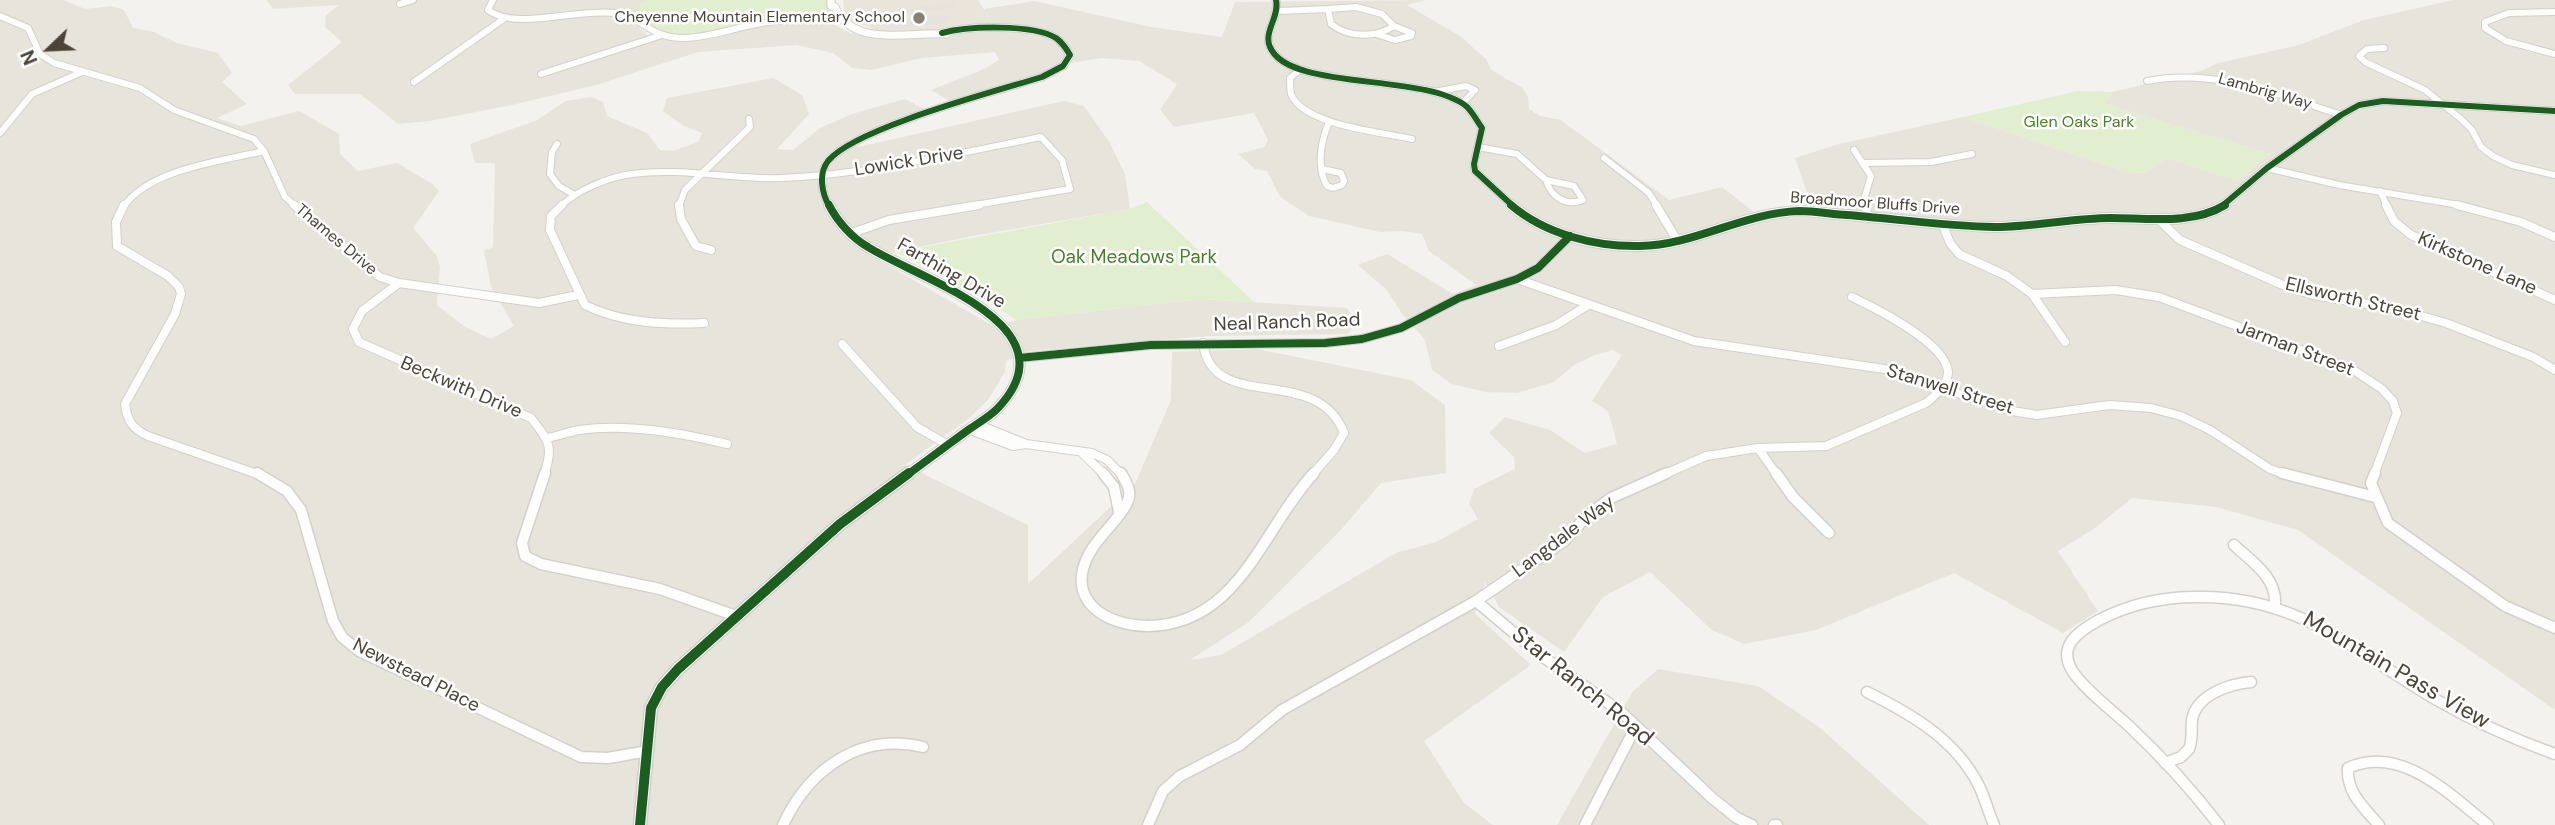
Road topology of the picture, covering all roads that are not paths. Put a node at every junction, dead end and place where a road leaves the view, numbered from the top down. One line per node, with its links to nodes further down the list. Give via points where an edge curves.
1 (413, 0): 5 (street)
2 (493, 0): 11 (street, via 488,10)
3 (1276, 0): 7 (street)
4 (835, 2): 10 (street)
5 (400, 4)
6 (1328, 9): 7 (street); 12 (street, via 1370,8); 13 (street, via 1336,29)
7 (1279, 11): 17 (street, Broadmoor Bluffs Drive, via 1268,44 1278,57)
8 (2555, 12): 16 (street, via 2513,13 2489,19 2485,28 2507,41)
9 (0, 16): 18 (street, via 30,28 46,59)
10 (837, 16): 14 (street, via 696,37); 41 (street, via 845,27 872,33 1007,29 1042,33 1066,45 1068,61 1042,77 855,140 828,160)
11 (505, 18): 14 (street, via 615,13 635,19); 21 (street)
12 (1394, 26): 13 (street); 13 (street, via 1412,36 1395,40)
13 (1376, 34)
14 (659, 36): 19 (street)
15 (2384, 48): 24 (street, via 2367,49 2359,56 2410,81)
16 (2555, 54)
17 (1301, 69): 22 (street, Broadmoor Bluffs Drive); 28 (street, via 1290,78 1289,88 1305,111)
18 (82, 72): 29 (street, via 33,94); 34 (street, via 140,88 174,110 254,139)
19 (541, 74)
20 (2147, 81): 26 (street, Lambrig Way, via 2180,74 2210,76)
21 (414, 82)
22 (1434, 92): 23 (street, Broadmoor Bluffs Drive); 23 (street, Broadmoor Bluffs Drive, via 1466,86 1475,90)
23 (1462, 104): 32 (street, Broadmoor Bluffs Drive, via 1479,120 1482,135)
24 (2443, 104): 25 (street, Broadmoor Bluffs Drive); 26 (street, Broadmoor Bluffs Drive, via 2371,102); 42 (street, via 2493,156)
25 (2555, 111)
26 (2341, 115): 38 (street, Broadmoor Bluffs Drive)
27 (748, 119): 40 (street, via 750,127)
28 (1329, 122): 30 (street); 39 (street, via 1322,135)
29 (0, 133)
30 (1412, 139)
31 (557, 144): 45 (street, via 550,174)
32 (1478, 147): 43 (street, via 1517,153); 50 (street, Broadmoor Bluffs Drive, via 1474,164 1481,179 1532,221)
33 (1854, 150): 37 (street)
34 (264, 151): 55 (street, Thames Drive, via 285,197 380,276); 87 (street, Newstead Place, via 156,181 136,191 117,212 117,246 170,277 180,287 181,299 125,404 133,429 253,471 287,491 301,510 333,621 342,637 359,651 581,757)
35 (1972, 154): 37 (street, via 1931,162)
36 (1604, 158): 52 (street, via 1649,193)
37 (1863, 163): 46 (street, via 1871,176 1865,197)
38 (2267, 168): 44 (street, Kirkstone Lane); 47 (street, Broadmoor Bluffs Drive, via 2215,210)
39 (1322, 169)
40 (702, 174): 41 (street, Lowick Drive, via 769,179); 45 (street, Lowick Drive, via 629,174); 53 (street, via 681,197 678,211 696,246)
41 (822, 175): 49 (street, Farthing Drive, via 828,204); 49 (street, Lowick Drive, via 886,168 1041,137 1068,169 1070,189 890,220)
42 (2555, 175)
43 (1546, 180): 43 (street, via 1566,202 1583,200 1573,185)
44 (2380, 191): 51 (street, Kirkstone Lane, via 2490,212); 59 (street, Kirkstone Lane, via 2394,221 2412,235)
45 (573, 194): 57 (street, Lowick Drive, via 551,216 550,230)
46 (1867, 215): 48 (street, Broadmoor Bluffs Drive); 52 (street, Broadmoor Bluffs Drive, via 1779,212)
47 (2157, 218): 48 (street, Broadmoor Bluffs Drive, via 2086,218 2012,227); 67 (street, Ellsworth Street, via 2180,240 2283,285 2446,323)
48 (1942, 223): 56 (street, via 1959,254 2007,276)
49 (849, 234): 66 (street, Farthing Drive, via 1001,321 1017,344)
50 (1570, 236): 52 (street, Broadmoor Bluffs Drive, via 1623,245); 54 (street, Neal Ranch Road, via 1538,268)
51 (2555, 237)
52 (1678, 242)
53 (711, 250)
54 (1517, 279): 60 (street, Stanwell Street); 63 (street, Neal Ranch Road, via 1459,298 1401,328 1362,339)
55 (399, 283): 57 (street, Thames Drive, via 539,303); 70 (street, Beckwith Drive, via 362,311 353,329 359,342 531,418)
56 (2032, 294): 62 (street); 75 (street, Jarman Street, via 2116,290 2159,296 2370,379 2393,401 2396,413 2371,483)
57 (578, 295): 61 (street, via 585,305 604,314 680,326)
58 (1852, 297): 68 (street, via 1931,346 1947,368)
59 (2555, 300)
60 (1588, 306): 65 (street, via 1566,323); 68 (street, Stanwell Street, via 1693,341 1857,363)
61 (704, 323)
62 (2064, 342)
63 (1203, 343): 66 (street, Neal Ranch Road); 76 (street, via 1205,361 1224,379 1315,398 1339,420 1344,433 1338,447 1296,493 1229,594 1188,619 1164,626 1114,622 1096,612 1085,595 1081,580 1085,562)
64 (842, 344): 72 (street, via 918,426)
65 (1499, 346)
66 (1019, 358): 69 (street, via 1010,393)
67 (2555, 370)
68 (1941, 387): 73 (street, Langdale Way, via 1926,403 1826,446); 75 (street, Stanwell Street, via 2037,415 2109,405 2151,408 2210,430 2270,469)
69 (975, 427): 72 (street); 74 (street, via 1013,446)
70 (547, 438): 71 (street, via 603,428); 81 (street, via 551,454 522,542 525,556 541,564 660,589)
71 (727, 444)
72 (948, 445): 81 (street, via 840,524)
73 (1758, 449): 77 (street, via 1793,497); 79 (street, Langdale Way, via 1706,456 1611,498 1564,541)
74 (1083, 454): 76 (street, via 1111,482); 76 (street, via 1107,460 1128,482 1130,495)
75 (2375, 497): 82 (street, via 2388,523 2428,554 2505,606)
76 (1119, 512)
77 (1829, 533)
78 (2234, 545): 80 (street, via 2269,578 2278,595)
79 (1476, 601): 85 (street, Star Ranch Road); 92 (street, Langdale Way, via 1282,710 1240,745 1180,776 1163,791)
80 (2275, 605): 88 (street, Mountain Pass View, via 2337,633 2436,699); 89 (street, Mountain Pass View, via 2217,594 2150,600 2127,605 2075,633 2066,658 2073,672)
81 (736, 616): 87 (street, via 662,687 651,708)
82 (2555, 628)
83 (2251, 682): 89 (street, via 2218,691 2200,703 2193,718 2191,746 2182,757)
84 (1867, 692): 95 (street, via 1911,714 1955,751 1978,785)
85 (1636, 726): 93 (street); 94 (street, Star Ranch Road, via 1712,798)
86 (923, 747): 91 (street, via 897,741 840,758 805,787)
87 (648, 751): 90 (street)
88 (2555, 754)
89 (2165, 763): 96 (street, Mountain Pass View)
90 (640, 825)
91 (783, 825)
92 (1148, 825)
93 (1586, 825)
94 (1752, 825)
95 (1994, 825)
96 (2219, 825)
97 (2378, 825): 98 (street, via 2346,778 2348,768 2358,761 2390,761 2407,767)
98 (2488, 825)

